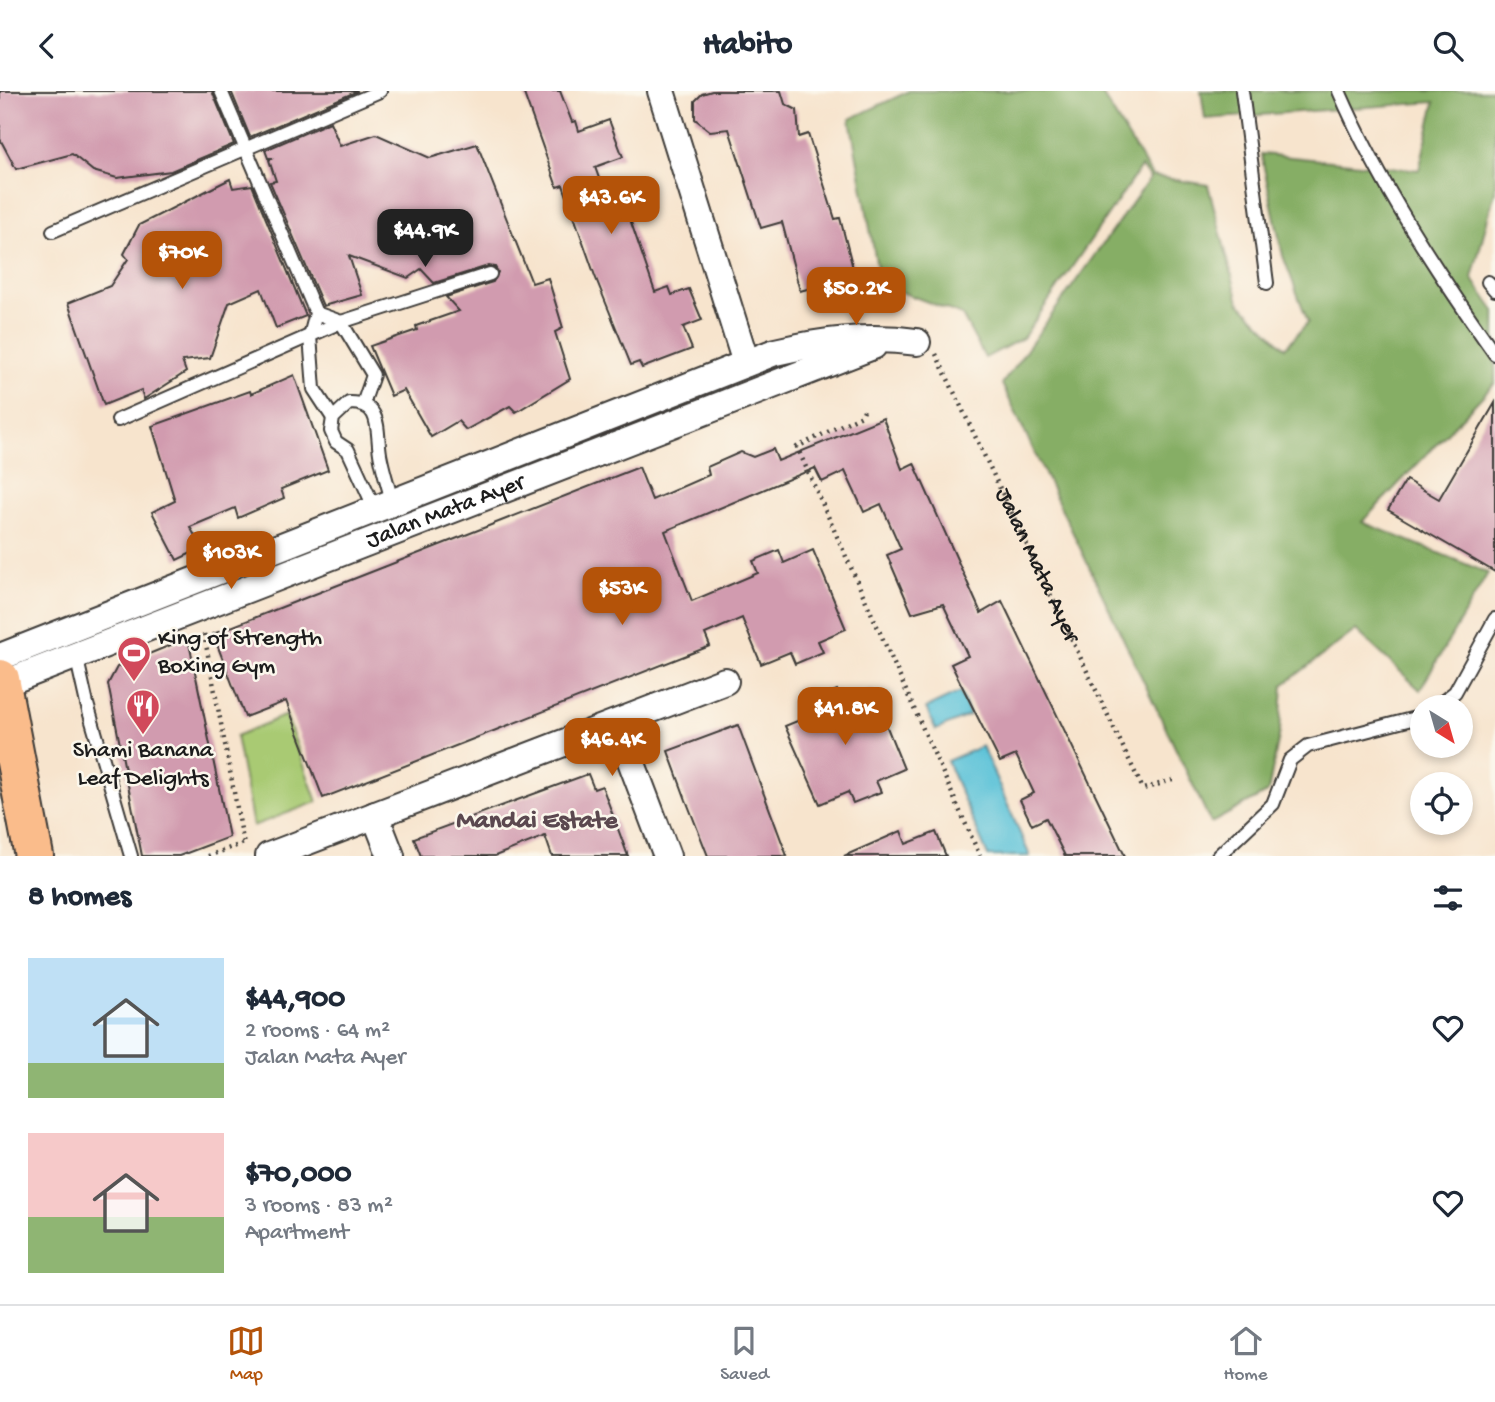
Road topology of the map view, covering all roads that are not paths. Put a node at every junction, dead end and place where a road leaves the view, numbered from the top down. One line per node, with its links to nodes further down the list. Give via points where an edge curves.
1 (221, 91): 6 (lane)
2 (380, 91): 6 (lane)
3 (661, 91): 16 (street)
4 (1242, 91): 9 (lane)
5 (1339, 91): 15 (lane, via 1393,197)
6 (246, 148): 7 (lane); 10 (lane)
7 (53, 231)
8 (491, 274): 11 (lane)
9 (1267, 283)
10 (316, 313): 11 (lane); 12 (lane)
11 (341, 322): 12 (lane); 17 (lane, via 373,375)
12 (310, 335): 18 (lane, via 314,389); 19 (lane)
13 (891, 338): 14 (street, Jalan Mata Ayer); 16 (street, Jalan Mata Ayer, via 827,340); 23 (street, Jalan Mata Ayer)
14 (917, 342)
15 (1495, 354)
16 (746, 363): 20 (street, Jalan Mata Ayer)
17 (363, 404): 18 (lane, via 349,403); 20 (lane, via 379,422)
18 (332, 418): 20 (lane, via 336,442 348,450)
19 (118, 420)
20 (383, 506): 22 (street, Jalan Mata Ayer)
21 (1495, 619): 26 (lane)
22 (69, 629): 23 (street); 24 (street, Jalan Mata Ayer)
23 (76, 655): 24 (street, Jalan Mata Ayer); 31 (lane)
24 (0, 676): 30 (main road)
25 (725, 681): 28 (street)
26 (1451, 695)
27 (1410, 719): 35 (lane, via 1308,746 1290,760 1273,804)
28 (617, 725): 29 (street); 34 (street)
29 (375, 815): 32 (street); 33 (street)
30 (34, 856)
31 (131, 856)
32 (269, 856)
33 (391, 856)
34 (667, 856)
35 (1218, 856)

